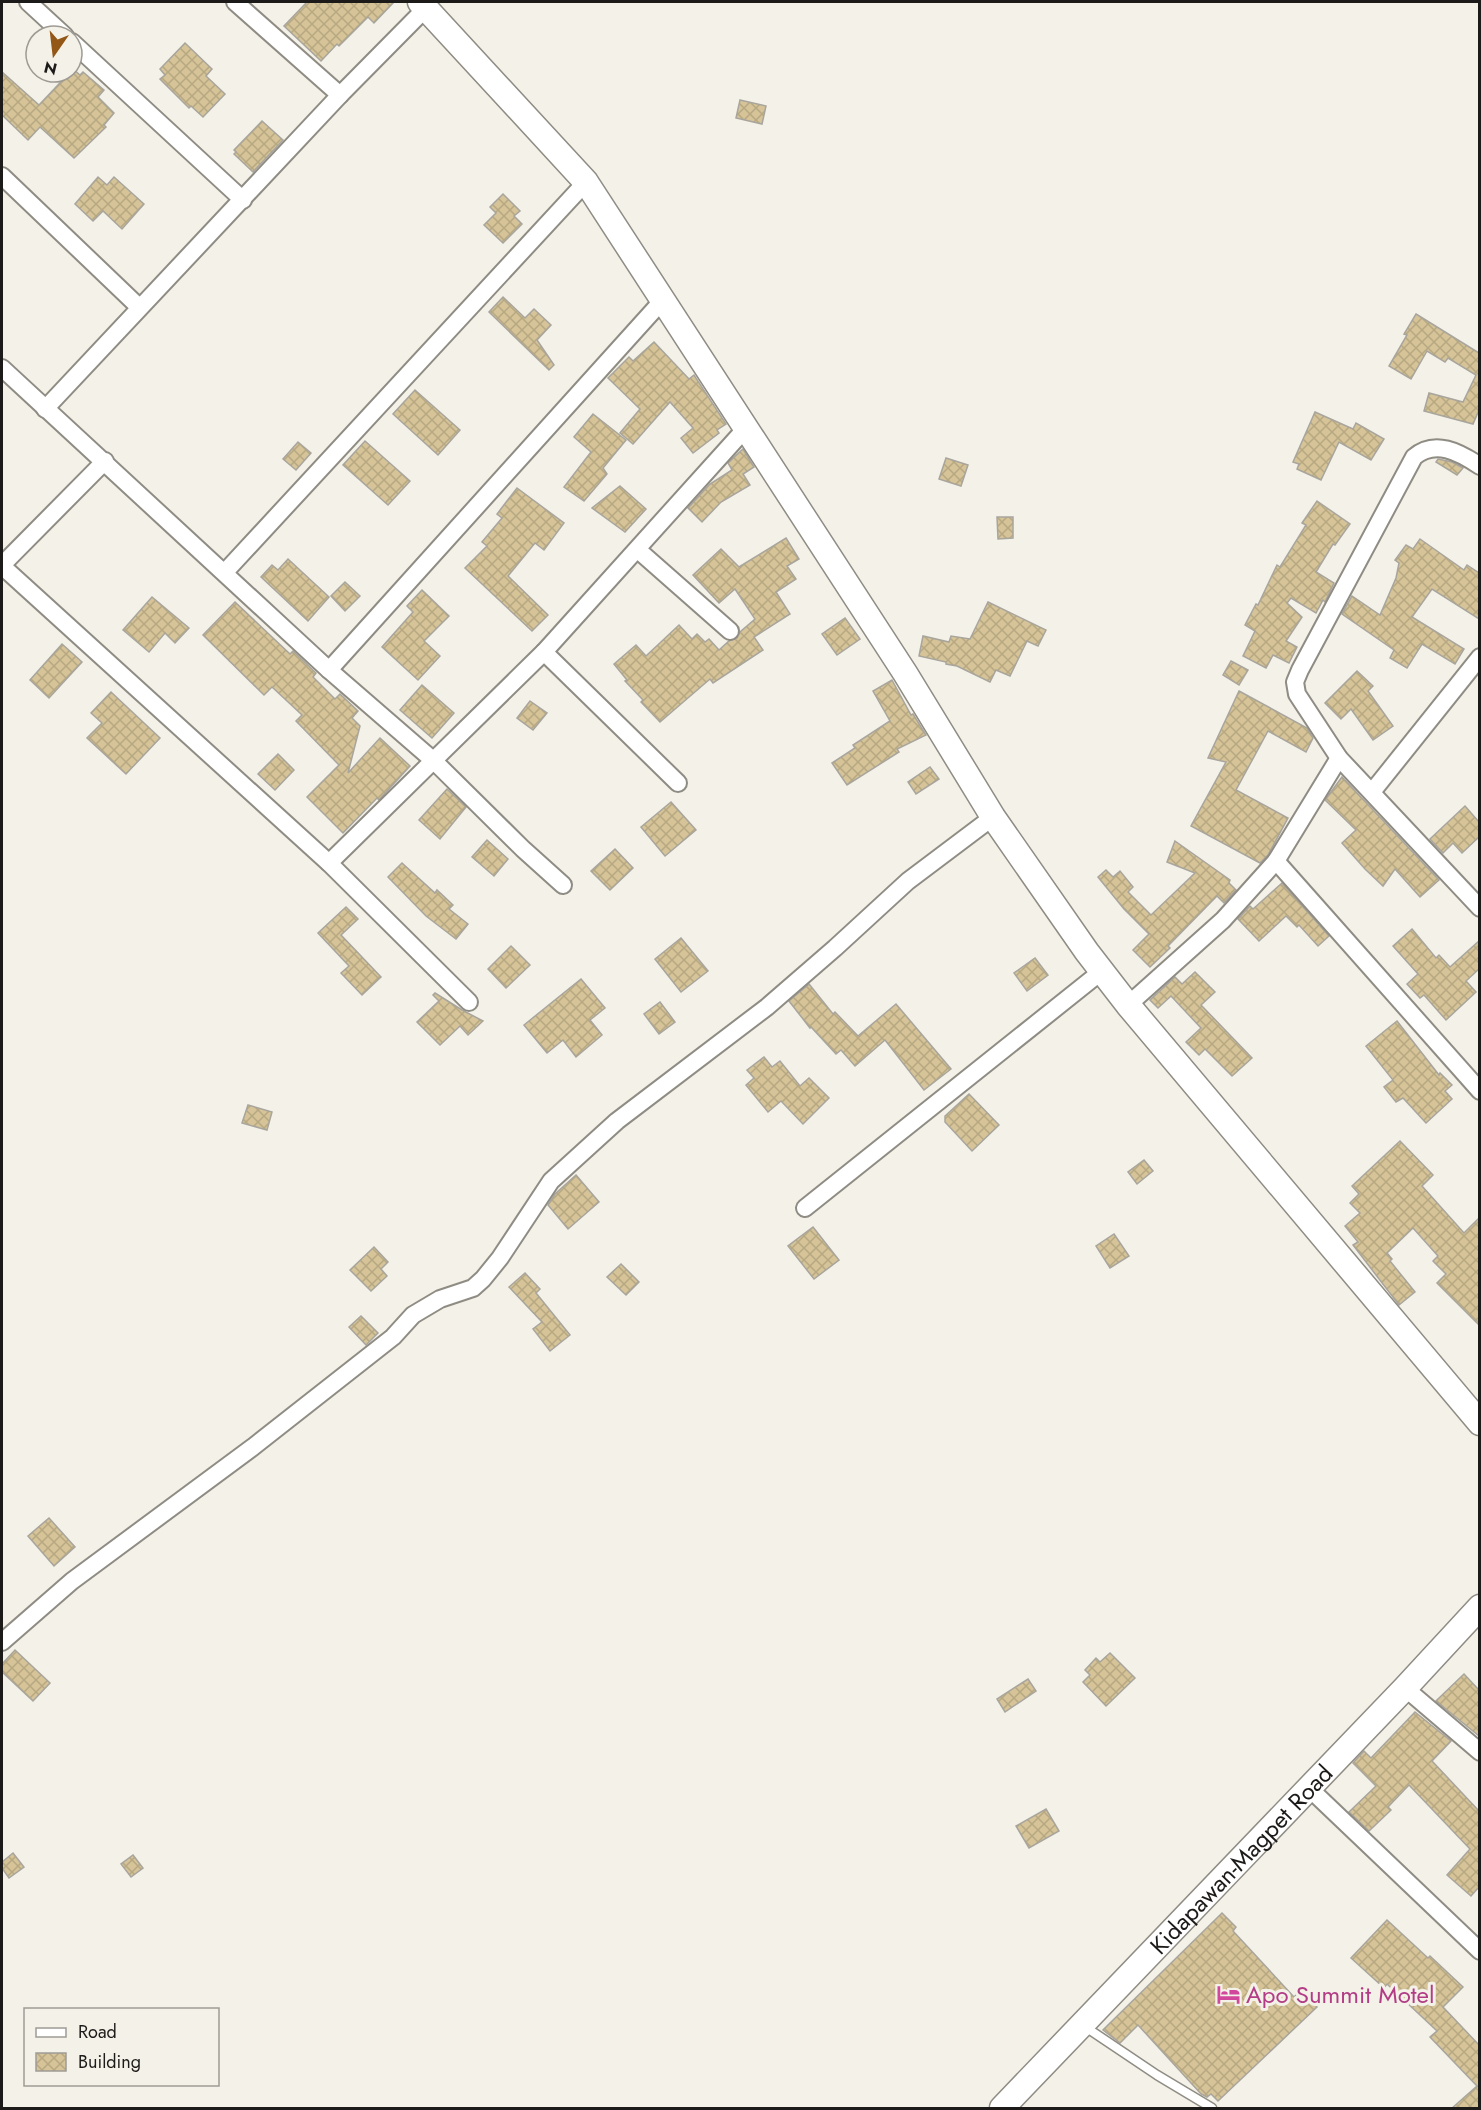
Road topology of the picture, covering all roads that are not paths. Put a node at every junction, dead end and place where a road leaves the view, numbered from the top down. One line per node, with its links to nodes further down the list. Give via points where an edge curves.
1 (28, 2): 4 (street)
2 (235, 2): 6 (street)
3 (423, 5): 6 (street); 8 (street)
4 (52, 24)
5 (84, 53): 9 (street)
6 (340, 95): 9 (street)
7 (2, 176): 11 (street)
8 (586, 182): 10 (street); 19 (street)
9 (243, 200): 11 (street)
10 (662, 301): 14 (street); 23 (street)
11 (139, 307): 13 (street)
12 (2, 368): 13 (street)
13 (45, 409): 15 (street)
14 (746, 428): 17 (street); 28 (street)
15 (105, 461): 18 (street); 19 (street)
16 (1479, 466): 24 (street, via 1445,448 1421,450 1414,457 1300,670 1295,682 1297,694)
17 (638, 550): 20 (street); 21 (street)
18 (2, 566): 30 (street)
19 (225, 572): 23 (street)
20 (730, 631)
21 (544, 652): 25 (street); 26 (street)
22 (1479, 657): 27 (street)
23 (329, 670): 25 (street)
24 (1339, 758): 27 (street); 29 (street)
25 (434, 761): 30 (street); 31 (street)
26 (678, 783)
27 (1372, 792): 32 (street)
28 (993, 817): 33 (street); 40 (street, via 908,881 767,1007 617,1121 567,1166 551,1182 483,1280 413,1315 393,1336 253,1448 72,1581)
29 (1276, 861): 35 (street, via 1224,920); 36 (street)
30 (329, 863): 34 (street)
31 (563, 885)
32 (1479, 908)
33 (1102, 971): 35 (street); 37 (street)
34 (469, 1002)
35 (1128, 1005): 38 (street)
36 (1479, 1091)
37 (805, 1208)
38 (1479, 1423)
39 (1479, 1608): 41 (street, Kidapawan-Magpet Road)
40 (2, 1642)
41 (1405, 1688): 42 (street); 43 (street, Kidapawan-Magpet Road)
42 (1479, 1752)
43 (1309, 1788): 44 (street); 45 (street, Kidapawan-Magpet Road)
44 (1479, 1951)
45 (1083, 2025): 46 (street, Kidapawan-Magpet Road); 47 (lane)
46 (1002, 2109)
47 (1212, 2109)

